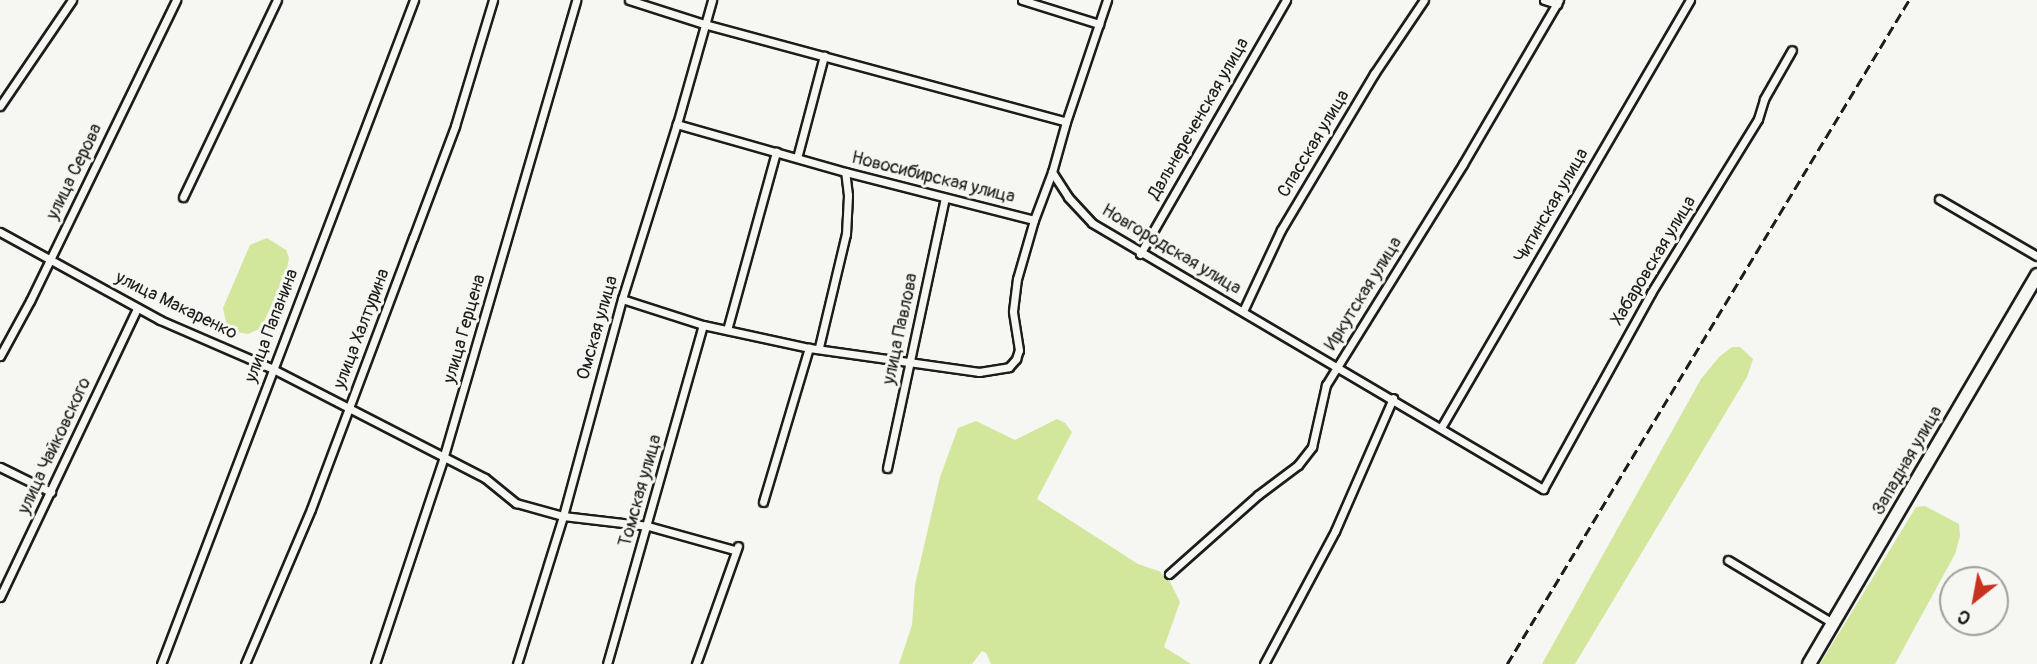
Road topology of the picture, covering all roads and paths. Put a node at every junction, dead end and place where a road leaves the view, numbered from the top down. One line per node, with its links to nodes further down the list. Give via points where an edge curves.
1 (72, 0): 20 (street)
2 (176, 0): 34 (street, улица Серова)
3 (277, 0): 27 (street)
4 (414, 0): 46 (street, улица Папанина)
5 (493, 0): 48 (street, улица Халтурина, via 455,126)
6 (576, 0): 50 (street, улица Герцена)
7 (629, 0): 16 (street)
8 (712, 0): 16 (street, Омская улица)
9 (1022, 0): 17 (street)
10 (1107, 0): 17 (street)
11 (1286, 0): 32 (street, Дальнереченская улица)
12 (1424, 0): 38 (street, Спасская улица, via 1281,230)
13 (1544, 0): 15 (street)
14 (1690, 0): 49 (street, Читинская улица)
15 (1558, 2): 45 (street, Иркутская улица)
16 (704, 24): 19 (street); 22 (street, Омская улица)
17 (1099, 24): 21 (street)
18 (1792, 50): 53 (street, Хабаровская улица, via 1758,119 1651,293)
19 (824, 55): 21 (street); 24 (street)
20 (0, 106)
21 (1066, 122): 26 (street)
22 (677, 124): 23 (street, Новосибирская улица); 36 (street, Омская улица)
23 (776, 152): 24 (street, Новосибирская улица); 40 (street)
24 (797, 158): 25 (street, Новосибирская улица)
25 (845, 172): 28 (street, Новосибирская улица); 41 (street, via 845,234)
26 (1052, 172): 30 (street); 32 (street, Новгородская улица, via 1092,222)
27 (183, 197)
28 (945, 198): 30 (street, Новосибирская улица); 44 (street, улица Павлова)
29 (1939, 199): 33 (street)
30 (1034, 220): 44 (street, Новосибирская улица, via 1013,311 1019,350 1009,367 979,372)
31 (0, 232): 34 (street, улица Макаренко)
32 (1140, 254): 38 (street, Новгородская улица)
33 (2037, 256)
34 (50, 258): 37 (street, улица Макаренко); 43 (street, улица Серова)
35 (2037, 275): 61 (main road, Западная улица)
36 (622, 299): 39 (street); 56 (street, Омская улица)
37 (137, 308): 46 (street, улица Макаренко); 54 (street, улица Чайковского)
38 (1243, 311): 45 (street, Новгородская улица)
39 (703, 325): 40 (street); 57 (street, Томская улица)
40 (727, 330): 42 (street)
41 (819, 346): 42 (street); 44 (street)
42 (809, 348): 55 (street)
43 (0, 356)
44 (909, 362): 52 (street, улица Павлова)
45 (1338, 366): 47 (street, Новгородская улица); 59 (street, Иркутская улица, via 1321,400 1312,447 1298,465)
46 (273, 369): 48 (street, улица Макаренко); 62 (street, улица Папанина)
47 (1393, 398): 49 (street, Новгородская улица); 68 (street, via 1335,531)
48 (349, 408): 50 (street, улица Макаренко); 63 (street, улица Халтурина)
49 (1442, 426): 53 (street, Новгородская улица)
50 (443, 459): 56 (street, улица Макаренко, via 497,485 516,502); 64 (street, улица Герцена)
51 (0, 467): 54 (street)
52 (887, 468)
53 (1544, 489)
54 (51, 492): 60 (street, улица Чайковского)
55 (763, 502)
56 (563, 516): 57 (street, улица Макаренко); 65 (street, Омская улица)
57 (648, 526): 66 (street, Томская улица); 67 (street, улица Макаренко, via 736,548)
58 (1728, 560): 61 (street)
59 (1169, 574)
60 (0, 597)
61 (1834, 623): 69 (main road, Западная улица)
62 (162, 664)
63 (245, 664)
64 (375, 664)
65 (517, 664)
66 (607, 664)
67 (696, 664)
68 (1264, 664)
69 (1809, 664)

